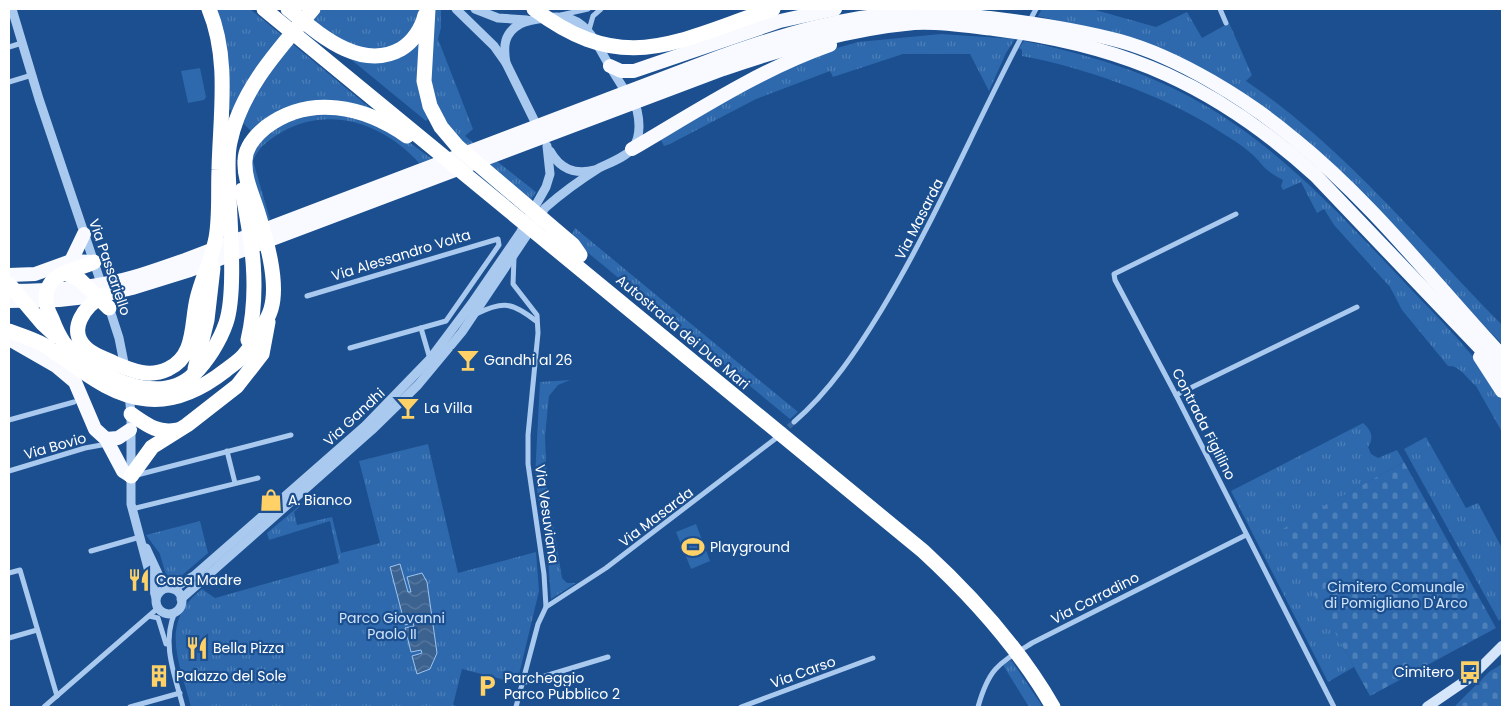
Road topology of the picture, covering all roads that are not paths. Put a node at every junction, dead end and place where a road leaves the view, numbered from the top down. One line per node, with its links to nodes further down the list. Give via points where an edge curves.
1 (12, 9): 22 (street, Via Passariello)
2 (209, 9): 36 (highway, via 222,61)
3 (264, 9): 33 (highway)
4 (280, 9): 33 (highway)
5 (288, 9): 7 (highway, via 339,46 377,56 399,50 412,41)
6 (312, 9): 29 (highway, via 249,92)
7 (427, 9): 33 (highway, via 423,73 430,106 451,140)
8 (456, 9): 25 (street, via 485,36)
9 (475, 9): 16 (street, via 498,18)
10 (588, 9): 17 (street)
11 (600, 9): 21 (street, via 593,16)
12 (773, 9): 16 (highway, via 681,41 638,49 614,48 585,40)
13 (835, 9): 26 (highway, via 780,21 634,71 621,71)
14 (990, 9): 18 (highway)
15 (1220, 9): 19 (street)
16 (531, 14): 17 (street); 25 (street, via 506,38 503,47)
17 (561, 15): 21 (street)
18 (1029, 22): 20 (highway, via 916,23); 24 (highway, via 910,12 862,17 790,32); 49 (highway, via 1161,70 1225,104 1315,175); 54 (highway, via 1083,27 1168,60 1234,95 1296,140 1372,213); 70 (street, Via Masarda, via 931,224 904,272 866,336 832,384)
19 (1226, 23)
20 (874, 29): 24 (highway); 31 (highway, via 792,58)
21 (589, 30): 26 (street)
22 (22, 44): 23 (street); 27 (street, Via Passariello)
23 (9, 47)
24 (722, 62): 42 (highway, via 133,277 65,289); 45 (highway, via 190,270 132,288)
25 (506, 63): 30 (street)
26 (610, 66): 31 (street, via 637,110 639,135)
27 (32, 75): 28 (street); 35 (street, Via Passariello)
28 (9, 82)
29 (234, 132): 58 (highway, via 234,151 254,269 254,311); 62 (highway, via 228,162 231,288 226,323)
30 (547, 146): 32 (street, via 557,162 568,170 587,172); 60 (street, Via Gandhi, via 550,174 546,187 520,233)
31 (632, 149): 32 (street, Via Gandhi)
32 (597, 169): 37 (street, Via Gandhi, via 545,208)
33 (518, 211): 47 (highway, via 375,118 332,106 308,108 290,114 254,138 245,161 270,261); 108 (highway, Autostrada dei Due Mari, via 563,254 923,551 1007,639); 109 (highway, Autostrada dei Due Mari, via 573,245 580,255 960,572 1014,633)
34 (1236, 214): 66 (street, Contrada Figlilino, via 1114,274)
35 (84, 234): 38 (street, Via Passariello); 39 (highway)
36 (216, 237): 45 (highway, via 199,289 187,352 171,368 153,373 134,371 94,353 83,344 80,319 90,302); 62 (highway, via 207,320)
37 (516, 250): 48 (street, Via Gandhi); 50 (street, Via Vesuviana, via 513,284 535,310)
38 (94, 262): 39 (highway); 45 (street, Via Passariello)
39 (68, 267): 40 (highway, via 35,274); 45 (highway); 55 (highway, via 49,286 46,298 50,316)
40 (9, 275)
41 (9, 284): 55 (highway)
42 (9, 291)
43 (307, 296): 51 (street, Via Alessandro Volta, via 494,239 500,242 446,321)
44 (9, 301): 45 (highway)
45 (107, 301): 68 (street, Via Passariello, via 119,338)
46 (1357, 306): 66 (street)
47 (271, 310): 58 (highway); 71 (highway, via 262,354 237,386)
48 (473, 315): 50 (street, via 493,306 509,305); 88 (street, Via Gandhi, via 418,385 385,418)
49 (1454, 319): 61 (highway); 64 (highway)
50 (536, 321): 89 (street, Via Vesuviana, via 538,333 528,464)
51 (421, 328): 56 (street); 60 (street)
52 (9, 331): 63 (highway, via 42,344)
53 (9, 339): 75 (highway, via 69,376 80,390 95,429)
54 (1487, 340): 57 (highway); 59 (highway)
55 (63, 342): 63 (highway)
56 (350, 348)
57 (1502, 351)
58 (244, 355): 65 (highway, via 201,388 187,394)
59 (1502, 356)
60 (430, 359): 86 (street, Via Gandhi, via 365,426 191,579)
61 (1502, 371)
62 (194, 374): 65 (highway)
63 (114, 384): 65 (highway)
64 (1502, 391)
65 (160, 394)
66 (1176, 395): 82 (street, Contrada Figlilino)
67 (74, 402): 69 (street)
68 (131, 414): 71 (highway, via 155,430); 72 (street, Via Passariello)
69 (9, 420)
70 (794, 422)
71 (180, 429): 78 (highway, via 152,447)
72 (130, 430): 75 (highway); 78 (street, Via Passariello)
73 (291, 435): 76 (street)
74 (776, 439): 89 (street, Via Masarda, via 614,562)
75 (107, 441): 77 (street, Via Bovio); 78 (highway, via 123,470)
76 (227, 451): 78 (street); 80 (street)
77 (9, 471)
78 (131, 476): 81 (street, Via Passariello)
79 (258, 478): 80 (street)
80 (235, 484): 81 (street)
81 (132, 509): 83 (street, Via Passariello)
82 (1246, 535): 107 (street, Via Corradino, via 1052,632 1010,657 992,671); 110 (street, Contrada Figlilino)
83 (140, 540): 84 (street); 86 (street, Via Passariello, via 160,578); 87 (street, Via Passariello)
84 (92, 551)
85 (9, 573): 93 (street, via 20,570)
86 (171, 589): 87 (street, via 160,592); 88 (street, Via Passariello, via 179,593)
87 (156, 598): 90 (street, Via Passariello)
88 (181, 599): 91 (street)
89 (546, 607): 99 (street, Via Vesuviana, via 538,624)
90 (158, 608): 91 (street, via 166,614); 92 (street)
91 (175, 612): 95 (street, via 169,627)
92 (149, 616): 95 (street, via 158,618); 101 (street)
93 (37, 630): 94 (street); 101 (street)
94 (9, 638)
95 (168, 646): 100 (street)
96 (1502, 646): 111 (main road, via 1472,676)
97 (608, 657): 99 (street)
98 (873, 658): 106 (street, Via Carso)
99 (522, 683): 105 (street, Via Vesuviana)
100 (180, 693): 103 (street); 104 (street)
101 (57, 696): 102 (street)
102 (44, 707)
103 (130, 707)
104 (184, 707)
105 (516, 707)
106 (741, 707)
107 (978, 707)
108 (1054, 707)
109 (1065, 707)
110 (1334, 707)
111 (1426, 707)

